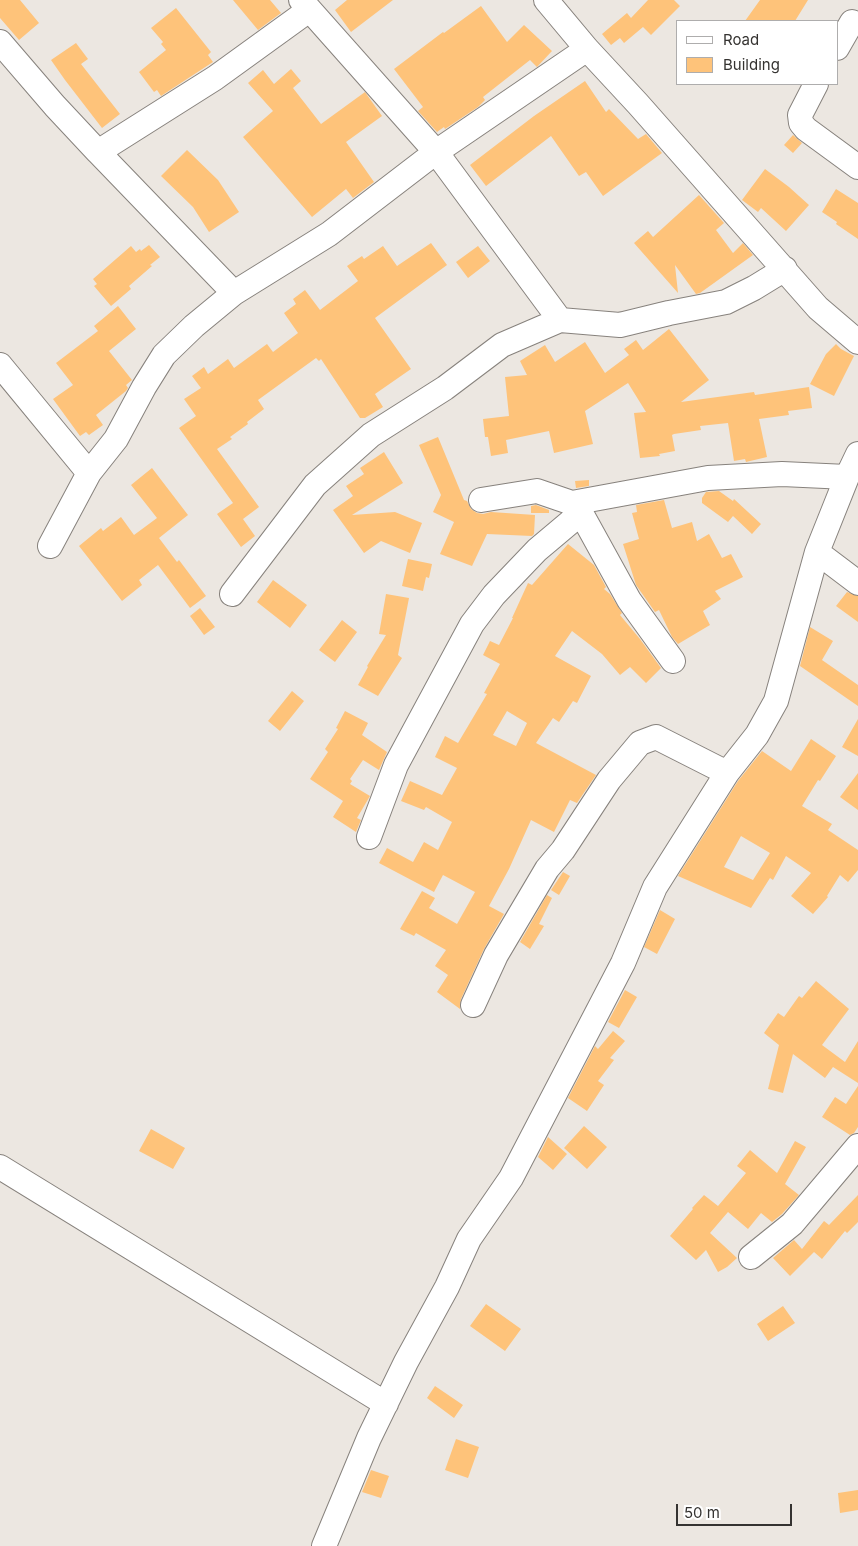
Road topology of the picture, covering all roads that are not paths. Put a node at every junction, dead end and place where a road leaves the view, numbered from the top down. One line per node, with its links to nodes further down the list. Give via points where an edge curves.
1 (546, 0): 6 (street)
2 (305, 5): 8 (street, via 215,78); 9 (street)
3 (852, 22): 5 (street)
4 (0, 42): 8 (street)
5 (838, 46)
6 (586, 49): 9 (street); 11 (street)
7 (815, 85): 10 (street, via 800,115 801,124)
8 (98, 152): 12 (street)
9 (436, 152): 12 (street, via 329,234); 13 (street)
10 (858, 167)
11 (785, 269): 13 (street, via 726,302 620,325); 14 (street, via 818,308)
12 (234, 293): 17 (street, via 164,355 116,439)
13 (560, 320): 24 (street, via 502,345 445,388 371,435 315,484)
14 (858, 342)
15 (0, 365): 17 (street)
16 (858, 454): 18 (street)
17 (89, 473): 21 (street)
18 (847, 476): 20 (street, via 782,474 708,478); 22 (street)
19 (481, 500): 20 (street, via 537,491)
20 (576, 508): 25 (street, via 629,600); 27 (street, via 494,595 472,624 396,765)
21 (50, 546)
22 (817, 552): 23 (street); 26 (street, via 776,701 756,735)
23 (858, 584)
24 (232, 594)
25 (673, 661)
26 (727, 773): 28 (street, via 656,737 640,743 609,780 547,869 496,955); 32 (street, via 655,887 623,963 511,1178 470,1238)
27 (369, 837)
28 (473, 1005)
29 (858, 1146): 31 (street, via 792,1224)
30 (0, 1166): 32 (street)
31 (751, 1257)
32 (386, 1404): 33 (street)
33 (324, 1546)

